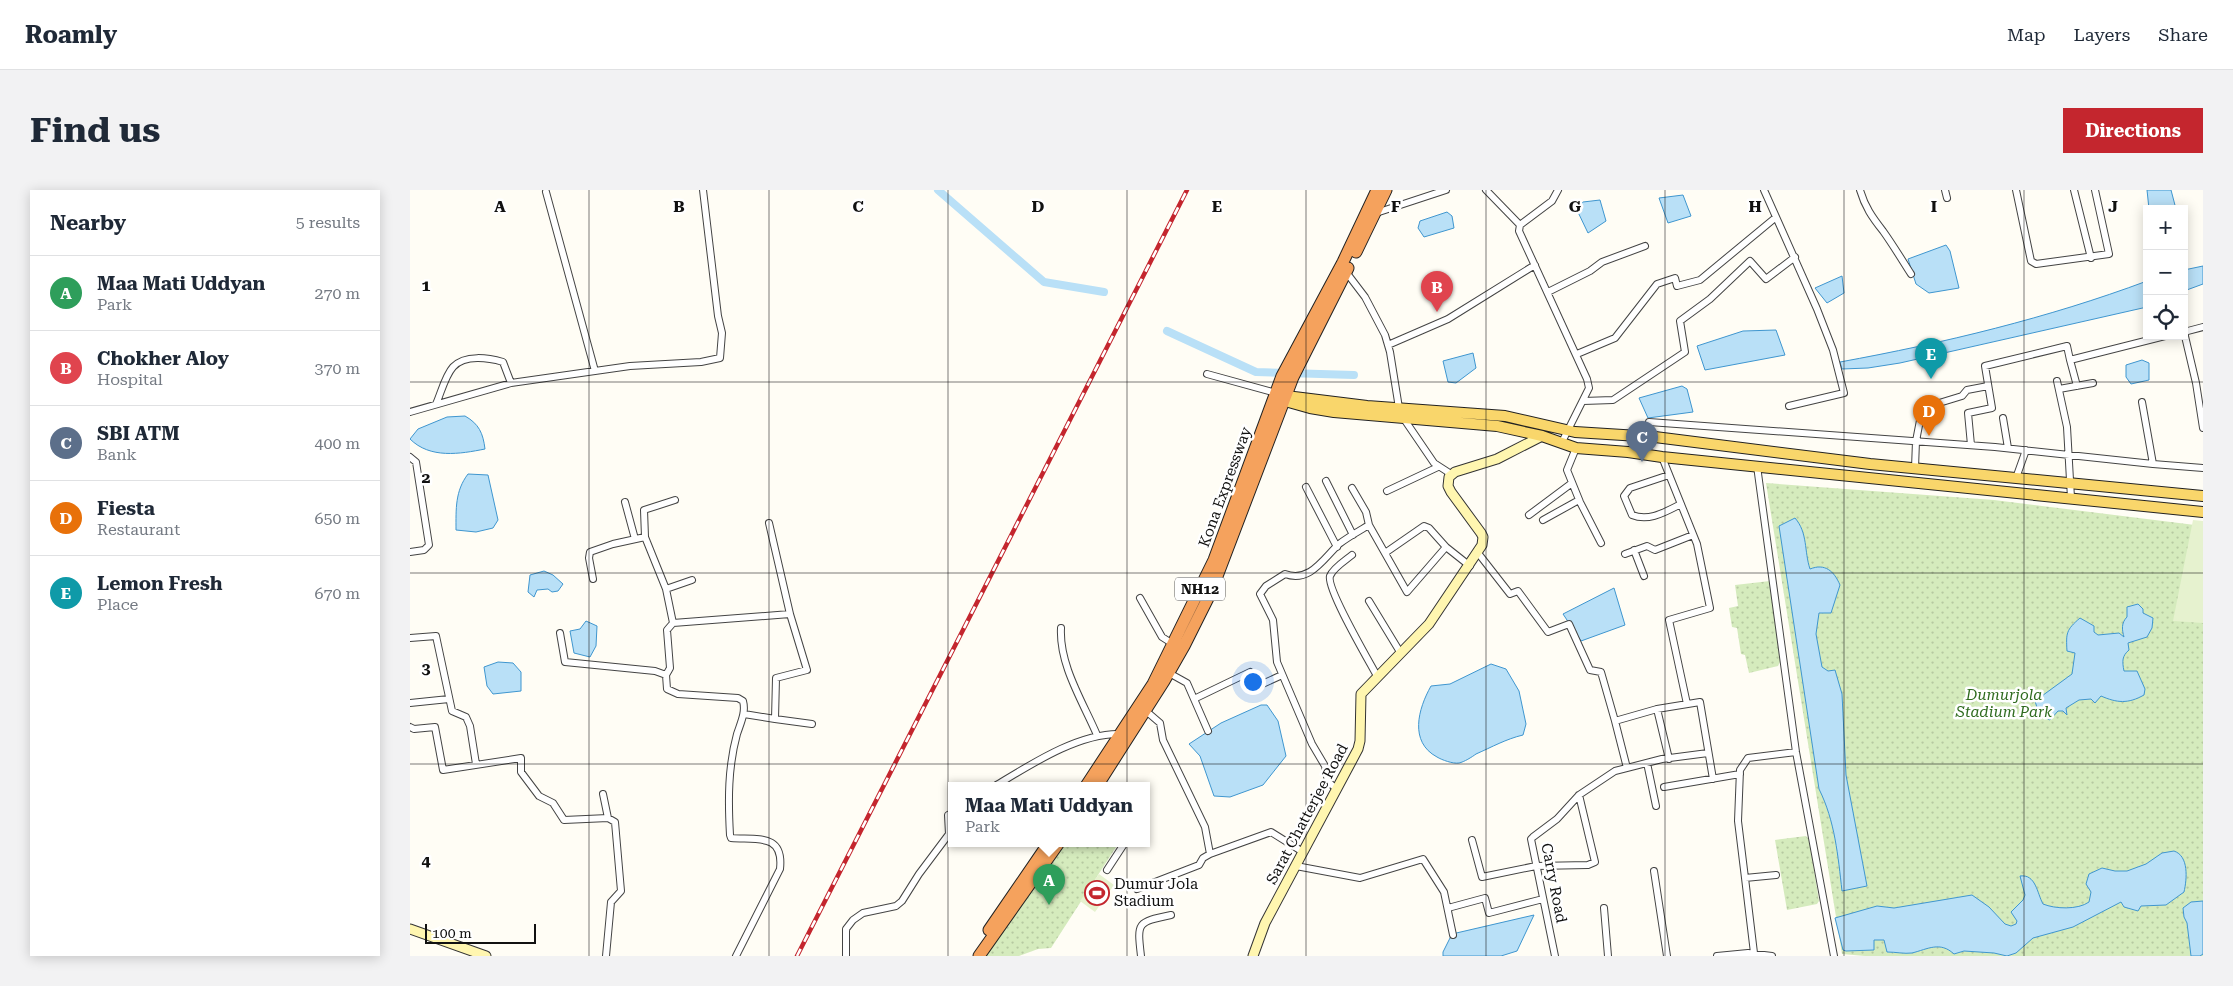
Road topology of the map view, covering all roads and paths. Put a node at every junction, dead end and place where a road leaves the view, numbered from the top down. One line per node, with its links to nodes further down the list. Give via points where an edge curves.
1 (704, 190): 33 (street, via 722,333 720,358)
2 (1377, 190): 31 (highway, Kona Expressway / NH12)
3 (1386, 190): 15 (highway, Kona Expressway / NH12)
4 (1446, 190): 15 (street)
5 (1486, 190): 17 (street)
6 (1558, 190): 17 (street, via 1552,201)
7 (1764, 190): 16 (street)
8 (1860, 190): 23 (street, via 1872,220)
9 (1944, 190): 14 (street)
10 (2016, 190): 20 (street, via 2031,261 2048,264)
11 (2074, 190): 20 (street)
12 (2095, 190): 20 (street, via 2109,254)
13 (546, 192): 33 (street)
14 (1947, 198)
15 (1375, 214): 22 (highway, Kona Expressway / NH12)
16 (1775, 218): 19 (street); 30 (street, via 1700,280 1677,286 1675,278 1657,284 1615,338)
17 (1520, 225): 21 (street, via 1519,231)
18 (1645, 246): 24 (street, via 1602,262)
19 (1794, 257): 42 (street, via 1766,279 1750,261 1710,299 1680,321 1685,352 1613,400); 45 (street, via 1832,350 1844,393)
20 (2091, 258)
21 (1535, 265): 24 (street); 29 (street, via 1448,319)
22 (1346, 272): 29 (street, via 1369,302); 31 (highway, Kona Expressway / NH12)
23 (1911, 274)
24 (1548, 292): 30 (street)
25 (2203, 327): 26 (street)
26 (2188, 331)
27 (2150, 340): 32 (street)
28 (2186, 340): 51 (street)
29 (1388, 345): 46 (street)
30 (1577, 354): 42 (street, via 1589,388)
31 (1298, 357): 41 (highway, Kona Expressway / NH12)
32 (2070, 360): 38 (street, via 2067,346 1985,366); 39 (street)
33 (595, 371): 36 (street)
34 (1206, 374): 41 (street)
35 (2057, 381): 40 (street)
36 (511, 383): 44 (street); 44 (street, via 504,362 487,358 462,361 453,368)
37 (2093, 383): 39 (street)
38 (1988, 386): 54 (street, via 1968,390 1962,396 1922,410); 56 (street, via 1992,408 1968,413)
39 (2077, 386): 40 (street)
40 (2059, 390): 60 (street, via 2067,427)
41 (1278, 396): 46 (main road); 49 (main road, via 1334,412); 113 (highway, Kona Expressway / NH12, via 1214,560); 115 (highway, Kona Expressway / NH12, via 1211,592)
42 (1583, 401): 52 (street)
43 (2142, 402): 63 (street)
44 (436, 404): 47 (street)
45 (1789, 406)
46 (1399, 408): 49 (street); 52 (main road, via 1505,416)
47 (410, 412)
48 (2003, 418): 58 (street)
49 (1404, 419): 53 (main road, via 1497,426); 65 (street)
50 (1649, 422): 54 (street)
51 (2203, 428)
52 (1568, 431): 55 (street); 66 (main road, via 1655,437 1809,458)
53 (1542, 436): 55 (main road); 68 (main road, via 1498,459)
54 (1916, 441): 56 (street); 66 (street)
55 (1561, 444): 57 (main road)
56 (1971, 445): 58 (street)
57 (1576, 448): 62 (main road); 72 (street, via 1567,468)
58 (2008, 448): 59 (street)
59 (2026, 450): 60 (street); 70 (street)
60 (2068, 454): 63 (street); 73 (street)
61 (410, 457): 96 (street, via 416,462 429,545 424,550)
62 (1662, 457): 64 (main road); 69 (street)
63 (2153, 464): 67 (street)
64 (1757, 466): 78 (main road); 133 (street)
65 (1438, 467): 68 (street); 76 (street)
66 (1915, 468): 70 (main road)
67 (2203, 468)
68 (1451, 474): 98 (main road, via 1448,481 1451,492 1483,537)
69 (1669, 475): 82 (street); 82 (street, via 1630,488 1624,496 1632,515 1641,519)
70 (2016, 478): 73 (main road)
71 (1326, 481): 88 (street)
72 (1572, 482): 80 (street); 84 (street)
73 (2072, 483): 77 (main road); 78 (street)
74 (1306, 487): 93 (street)
75 (1352, 488): 87 (street, via 1366,512)
76 (1387, 491)
77 (2203, 496)
78 (2071, 498): 83 (main road)
79 (675, 500): 90 (street, via 644,510)
80 (1579, 500): 85 (street); 92 (street)
81 (625, 502): 91 (street)
82 (1681, 504): 89 (street)
83 (2203, 512)
84 (1529, 515)
85 (1543, 520)
86 (770, 522): 108 (street)
87 (1369, 525): 88 (street); 97 (street)
88 (1353, 535): 93 (street)
89 (1693, 535): 95 (street, via 1655,550 1646,546); 122 (street, via 1710,608 1669,620)
90 (645, 537): 91 (street); 105 (street)
91 (635, 539): 103 (street, via 590,552)
92 (1601, 543)
93 (1337, 547): 116 (street, via 1302,577 1285,574 1260,594 1273,620 1277,662)
94 (1446, 547): 97 (street, via 1424,526); 97 (street, via 1407,592); 101 (street)
95 (1634, 550): 99 (street); 102 (street)
96 (410, 552)
97 (1385, 553)
98 (1478, 553): 101 (main road, Sarat Chatterjee Road); 127 (street, via 1510,594 1518,591 1548,632 1569,624 1590,670 1600,672)
99 (1626, 554)
100 (1352, 555): 118 (street, via 1331,573 1329,579 1335,597)
101 (1470, 566): 114 (main road, Sarat Chatterjee Road, via 1428,624)
102 (1644, 576)
103 (593, 579)
104 (692, 580): 105 (street)
105 (666, 589): 109 (street)
106 (1140, 598): 113 (street, via 1162,637)
107 (1369, 601): 114 (street)
108 (790, 614): 109 (street); 126 (street, via 808,669 776,678)
109 (673, 623): 117 (street, via 667,630 670,668)
110 (1061, 628): 132 (street, via 1060,644 1069,672)
111 (560, 633): 117 (street, via 565,662 655,671)
112 (410, 638): 119 (street, via 436,636)
113 (1173, 644): 131 (highway, Kona Expressway / NH12, via 1153,684)
114 (1400, 652): 118 (main road, Sarat Chatterjee Road)
115 (1169, 673): 120 (street, via 1187,683); 124 (highway, Kona Expressway / NH12)
116 (1282, 675): 120 (street, via 1258,686 1250,672); 145 (street, via 1325,766 1328,782)
117 (666, 676): 125 (street, via 667,689 678,694 738,698 745,709)
118 (1377, 676): 145 (main road, Sarat Chatterjee Road, via 1361,694 1360,741)
119 (449, 699): 121 (street); 137 (street, via 452,711 466,717 470,726)
120 (1194, 699): 130 (street)
121 (410, 703)
122 (1687, 704): 123 (street); 134 (street, via 1700,702)
123 (1657, 709): 127 (street); 135 (street)
124 (1146, 711): 143 (highway, Kona Expressway / NH12); 156 (street, via 1160,722 1163,740 1205,827)
125 (744, 714): 126 (street); 174 (street, via 729,774 730,835 731,838 771,841 777,845 781,860)
126 (775, 719): 128 (street)
127 (1615, 721): 138 (street)
128 (812, 724)
129 (410, 726): 137 (street, via 414,730 435,727 443,770)
130 (1208, 731)
131 (1120, 734): 132 (street); 142 (highway, Kona Expressway / NH12)
132 (1097, 735): 141 (street, via 1040,760)
133 (1796, 752): 139 (street, via 1748,758); 185 (street)
134 (1708, 753): 135 (street, Carry Road); 140 (street)
135 (1669, 758): 136 (street, Carry Road)
136 (1647, 763): 138 (street, Carry Road); 148 (street)
137 (476, 764): 149 (street, via 520,758 521,772 539,796 553,803 564,820)
138 (1627, 768): 147 (street, Carry Road, via 1615,771)
139 (1740, 774): 140 (street); 162 (street, via 1738,821)
140 (1713, 779): 144 (street)
141 (1002, 782)
142 (1089, 782)
143 (1100, 782)
144 (1664, 786)
145 (1337, 789): 155 (main road, Sarat Chatterjee Road)
146 (603, 794): 149 (street)
147 (1579, 795): 158 (street, Carry Road, via 1531,839); 158 (street, via 1595,862 1588,866)
148 (1656, 806)
149 (608, 818): 173 (street, via 615,822 621,891 611,902)
150 (948, 836): 175 (street, via 902,901 896,906 863,913 853,920 846,929)
151 (1472, 840): 158 (street, via 1482,878)
152 (1046, 847): 176 (highway)
153 (1056, 847): 177 (highway)
154 (1122, 847): 159 (street)
155 (1303, 852): 156 (street, via 1271,832); 157 (main road, Sarat Chatterjee Road)
156 (1210, 854): 163 (street, via 1199,865)
157 (1296, 866): 165 (street, via 1360,878 1423,859 1444,892); 179 (main road, Sarat Chatterjee Road)
158 (1536, 866): 164 (street, Carry Road)
159 (1107, 870)
160 (1654, 871): 182 (street)
161 (1776, 875): 162 (street)
162 (1745, 878): 170 (street)
163 (1137, 889)
164 (1542, 899): 165 (street, via 1489,914 1484,898); 180 (street, Carry Road)
165 (1448, 908): 169 (street)
166 (1604, 908): 181 (street)
167 (1171, 915): 178 (street, via 1148,920 1139,929)
168 (410, 929): 172 (main road)
169 (1453, 935)
170 (1754, 953): 171 (street); 184 (street)
171 (1730, 955): 183 (street)
172 (486, 956)
173 (606, 956)
174 (736, 956)
175 (846, 956)
176 (971, 956)
177 (979, 956)
178 (1141, 956)
179 (1252, 956)
180 (1555, 956)
181 (1608, 956)
182 (1667, 956)
183 (1717, 956)
184 (1772, 956)
185 (1834, 956)

